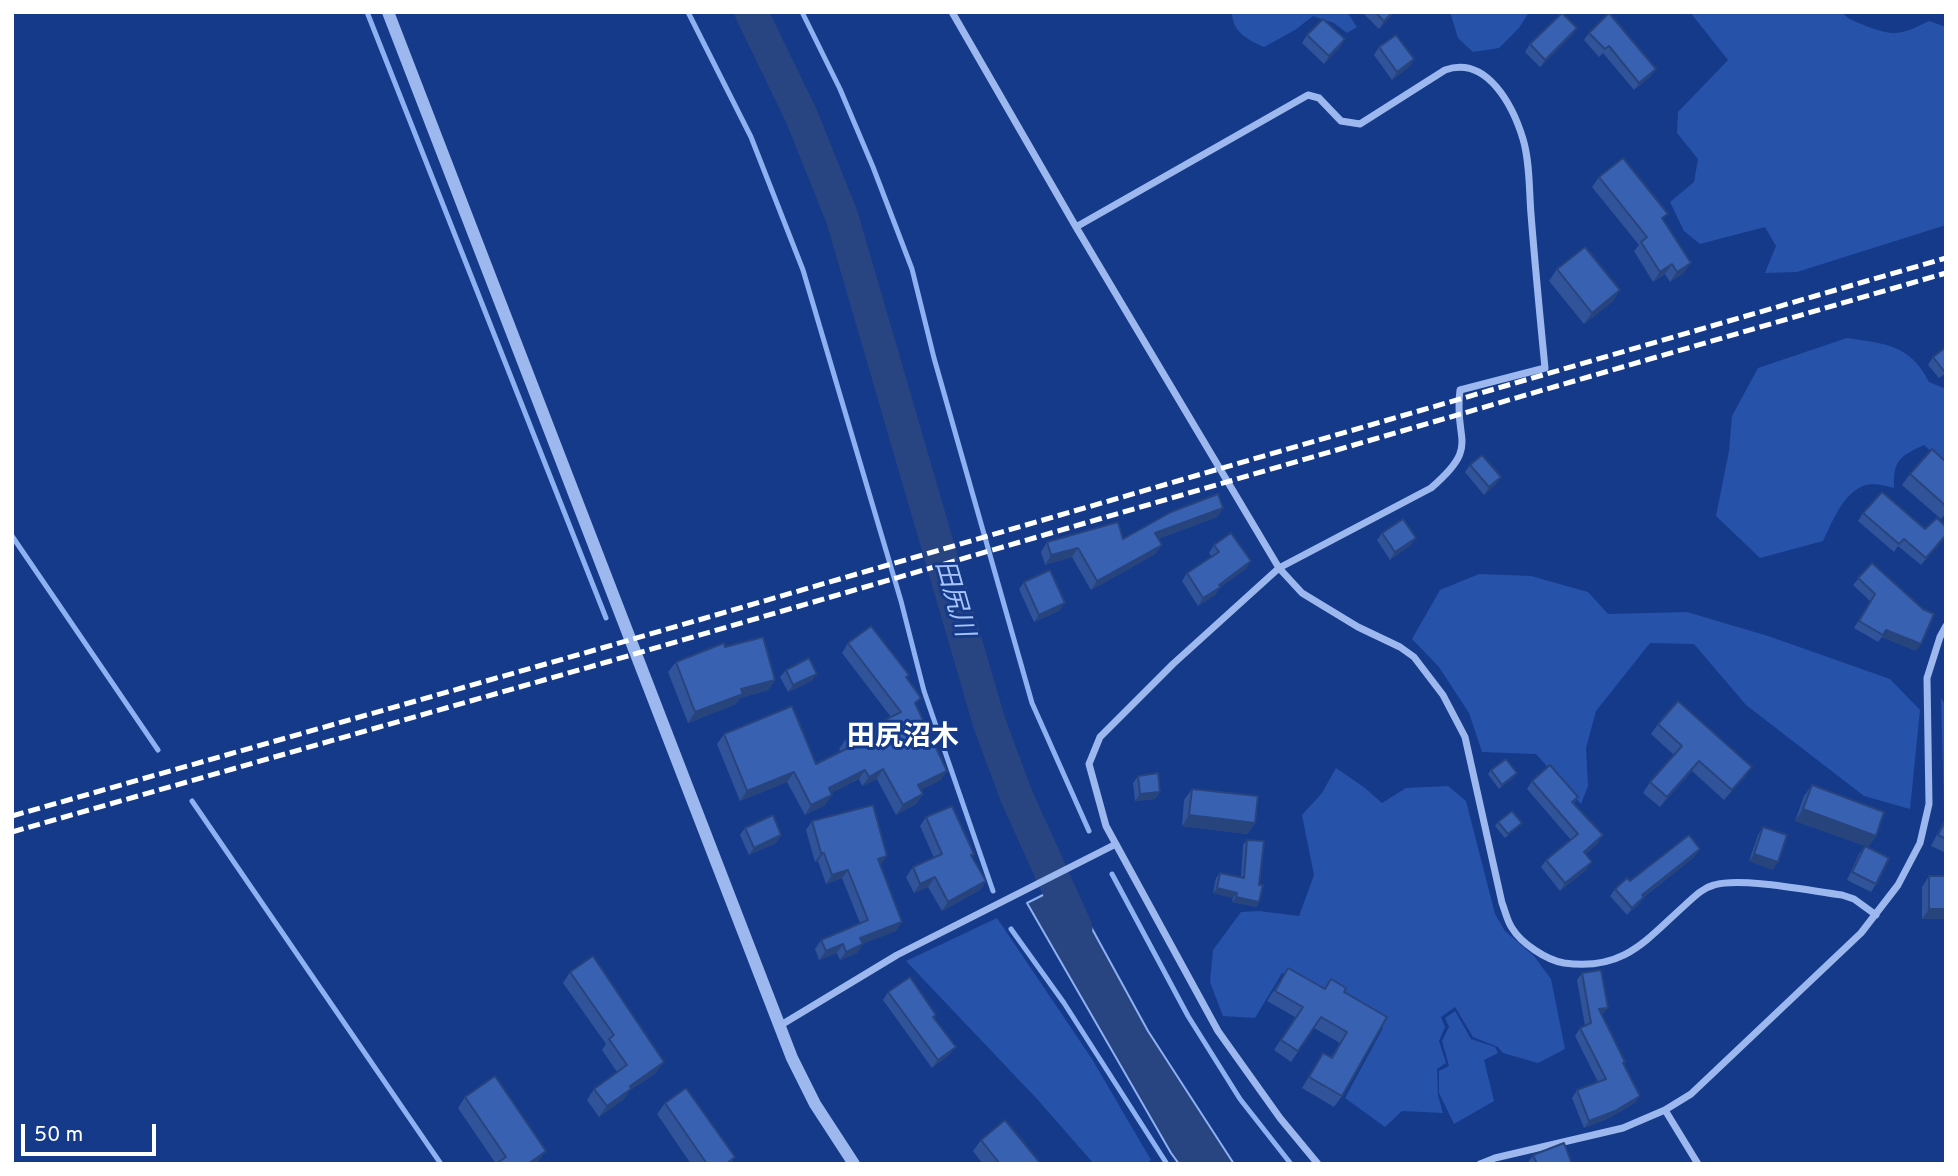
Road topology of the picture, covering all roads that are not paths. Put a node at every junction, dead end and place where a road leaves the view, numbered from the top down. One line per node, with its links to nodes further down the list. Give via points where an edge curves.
1 (388, 12): 8 (street)
2 (952, 12): 3 (street)
3 (1076, 227): 4 (street); 4 (street, via 1308,95 1319,97 1341,121 1360,124 1457,66 1488,78 1503,95 1524,141 1545,368 1460,390 1464,444 1447,474 1431,488)
4 (1279, 568): 6 (street, via 1100,737 1089,764 1106,826); 7 (street, via 1302,593 1414,657 1443,695 1465,737 1512,928 1554,961 1581,965 1622,957 1697,894 1731,882 1842,895)
5 (1946, 626): 7 (street, via 1927,678 1929,804 1920,843)
6 (1116, 844): 8 (street, via 897,955); 11 (street, via 1218,1031)
7 (1876, 915): 9 (street, via 1852,943 1690,1094)
8 (781, 1025): 10 (street, via 815,1104)
9 (1665, 1110): 12 (street, via 1623,1128); 13 (street)
10 (854, 1164)
11 (1318, 1164)
12 (1480, 1164)
13 (1698, 1164)

